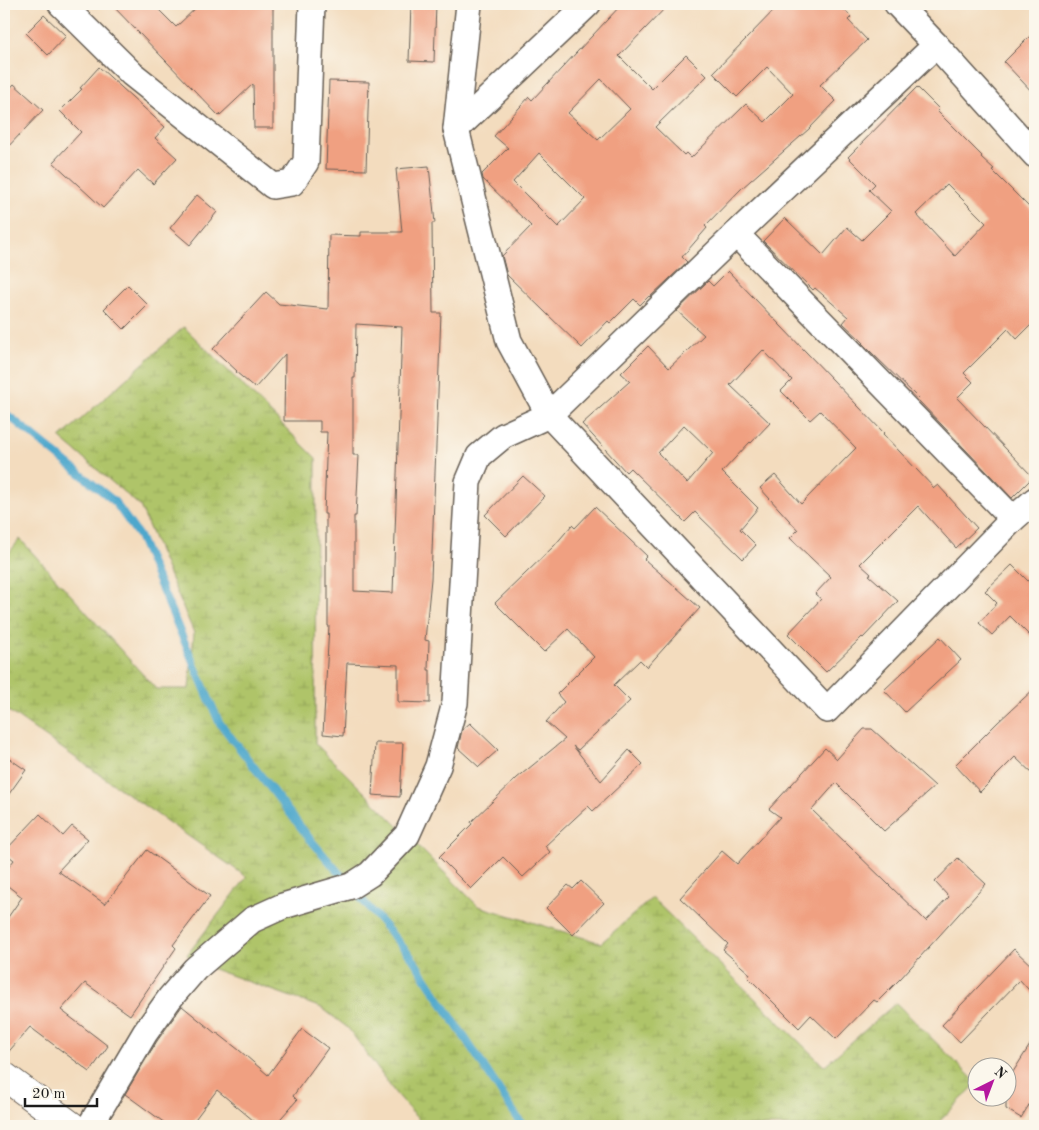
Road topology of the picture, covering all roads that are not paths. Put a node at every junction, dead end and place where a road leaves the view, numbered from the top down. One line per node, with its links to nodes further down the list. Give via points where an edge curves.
1 (61, 4): 2 (street, via 132,74 273,186 292,183 306,162)
2 (312, 4)
3 (469, 4): 7 (street)
4 (588, 4): 7 (street)
5 (897, 4): 6 (street)
6 (936, 45): 8 (street); 9 (street)
7 (456, 130): 10 (street, via 510,340)
8 (1035, 155)
9 (736, 234): 10 (street); 12 (street)
10 (549, 415): 12 (street, via 827,710); 15 (street, via 502,436 479,456 468,482 455,703 438,766 407,835 364,878 351,886 283,906 252,920 195,970 145,1033)
11 (1035, 500): 12 (street)
12 (1014, 519)
13 (4, 1076): 14 (street)
14 (72, 1126)
15 (90, 1126)

